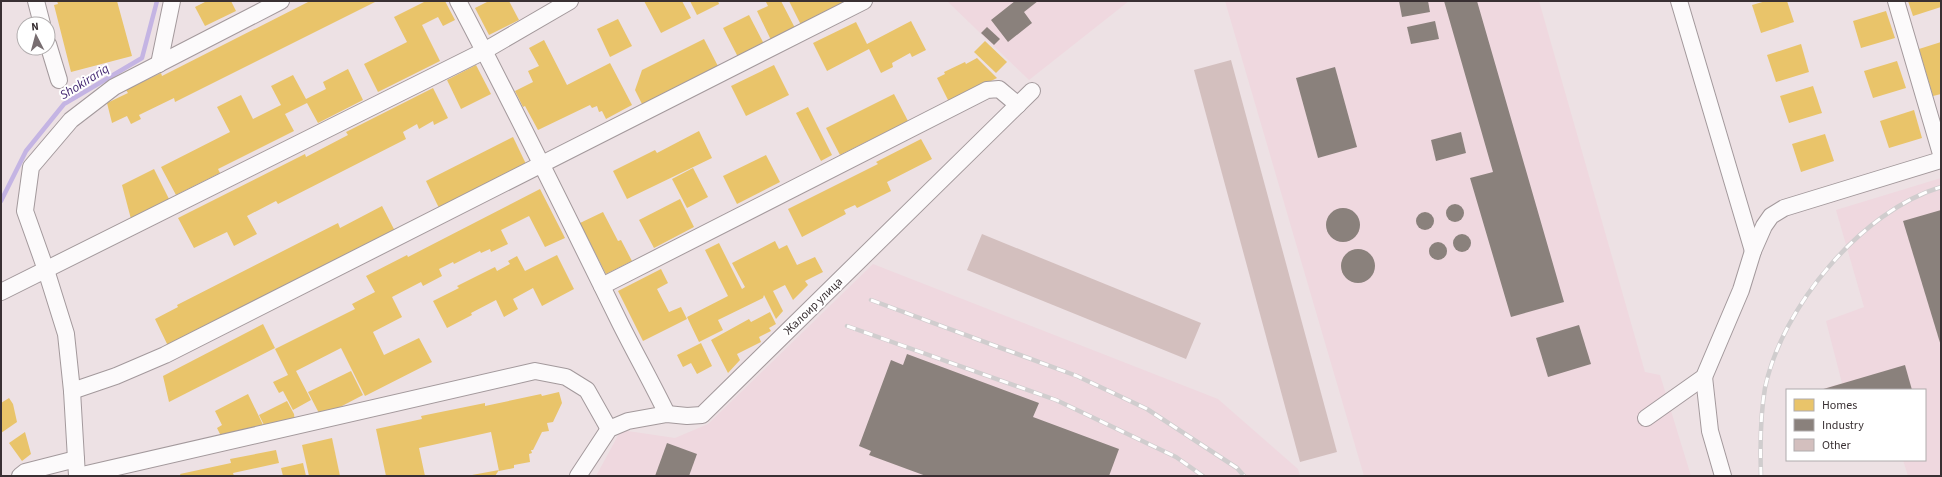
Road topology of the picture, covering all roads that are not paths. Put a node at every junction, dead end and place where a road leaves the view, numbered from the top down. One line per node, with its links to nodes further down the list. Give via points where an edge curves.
1 (36, 1): 9 (street)
2 (172, 1): 12 (street)
3 (281, 1): 12 (street)
4 (458, 1): 10 (street)
5 (570, 1): 10 (street)
6 (864, 1): 18 (street)
7 (1679, 1): 19 (street)
8 (1896, 1): 16 (street)
9 (40, 16)
10 (484, 51): 18 (street); 20 (street)
11 (51, 56): 13 (street)
12 (159, 64): 20 (street, via 114,87 71,120 31,167 26,211)
13 (58, 80)
14 (1032, 91): 15 (street, Жалоир улица)
15 (1018, 105): 21 (street, via 999,89 987,90); 25 (street, Жалоир улица, via 702,414)
16 (1941, 154)
17 (1941, 160): 19 (street, via 1784,208 1771,216)
18 (543, 164): 21 (street); 24 (street, via 165,355)
19 (1753, 251): 23 (street, via 1741,290)
20 (46, 270): 22 (street); 24 (street, via 66,334)
21 (602, 286): 25 (street)
22 (1, 292)
23 (1704, 377): 26 (street); 32 (street, via 1710,431)
24 (72, 391): 28 (street)
25 (667, 414): 27 (street, Жалоир улица, via 628,421)
26 (1646, 418)
27 (609, 429): 30 (street, via 587,390 566,377 535,371); 31 (street)
28 (76, 459): 29 (street, via 25,472); 30 (street)
29 (20, 476)
30 (78, 476)
31 (578, 476)
32 (1723, 476)

